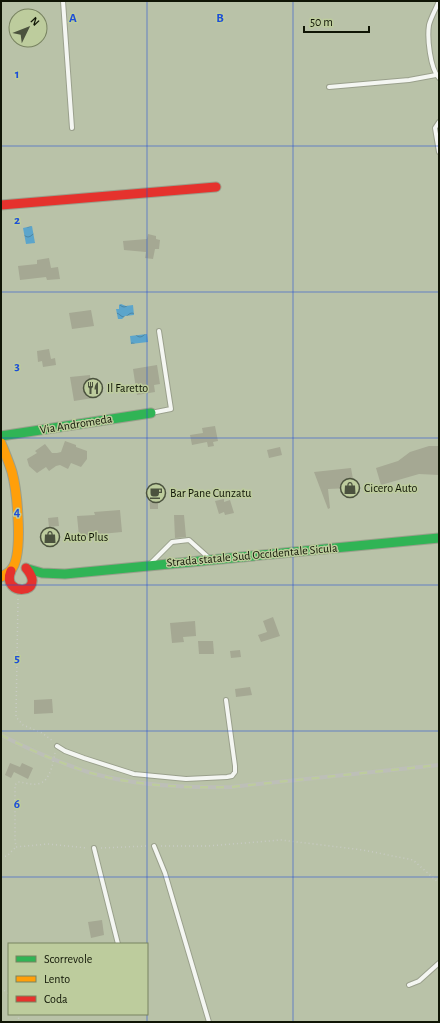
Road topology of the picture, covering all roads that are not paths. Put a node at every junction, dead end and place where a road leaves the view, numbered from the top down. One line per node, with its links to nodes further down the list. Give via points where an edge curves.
1 (63, 1): 6 (lane)
2 (438, 1): 3 (lane, via 429,25 433,67)
3 (438, 76): 4 (lane)
4 (329, 86)
5 (439, 122): 7 (lane, via 435,128)
6 (72, 128)
7 (439, 152)
8 (216, 187): 9 (main road)
9 (1, 205)
10 (160, 331): 11 (lane, via 171,409)
11 (151, 413): 12 (main road, Via Andromeda)
12 (1, 436)
13 (1, 443): 15 (main road, via 17,496)
14 (439, 538): 16 (main road, Strada statale Sud Occidentale Sicula)
15 (18, 547): 18 (main road); 19 (main road, via 16,563)
16 (211, 559): 17 (main road, Strada statale Sud Occidentale Sicula); 17 (lane, via 189,540 172,542)
17 (148, 565): 20 (main road, Strada statale Sud Occidentale Sicula)
18 (27, 568): 19 (main road, via 21,566); 20 (main road, via 35,573); 23 (main road, via 32,576)
19 (12, 570): 21 (main road); 24 (main road, via 8,579)
20 (65, 574): 23 (main road, via 42,580)
21 (1, 577)
22 (1, 584): 24 (main road)
23 (29, 587): 24 (main road, via 24,590)
24 (15, 589)
25 (226, 700): 26 (lane, via 235,766 232,776 186,779 134,774)
26 (57, 746)
27 (154, 846): 32 (lane, via 165,873)
28 (94, 848): 29 (lane)
29 (118, 943)
30 (439, 963): 31 (lane, via 419,981)
31 (409, 985)
32 (209, 1022)

